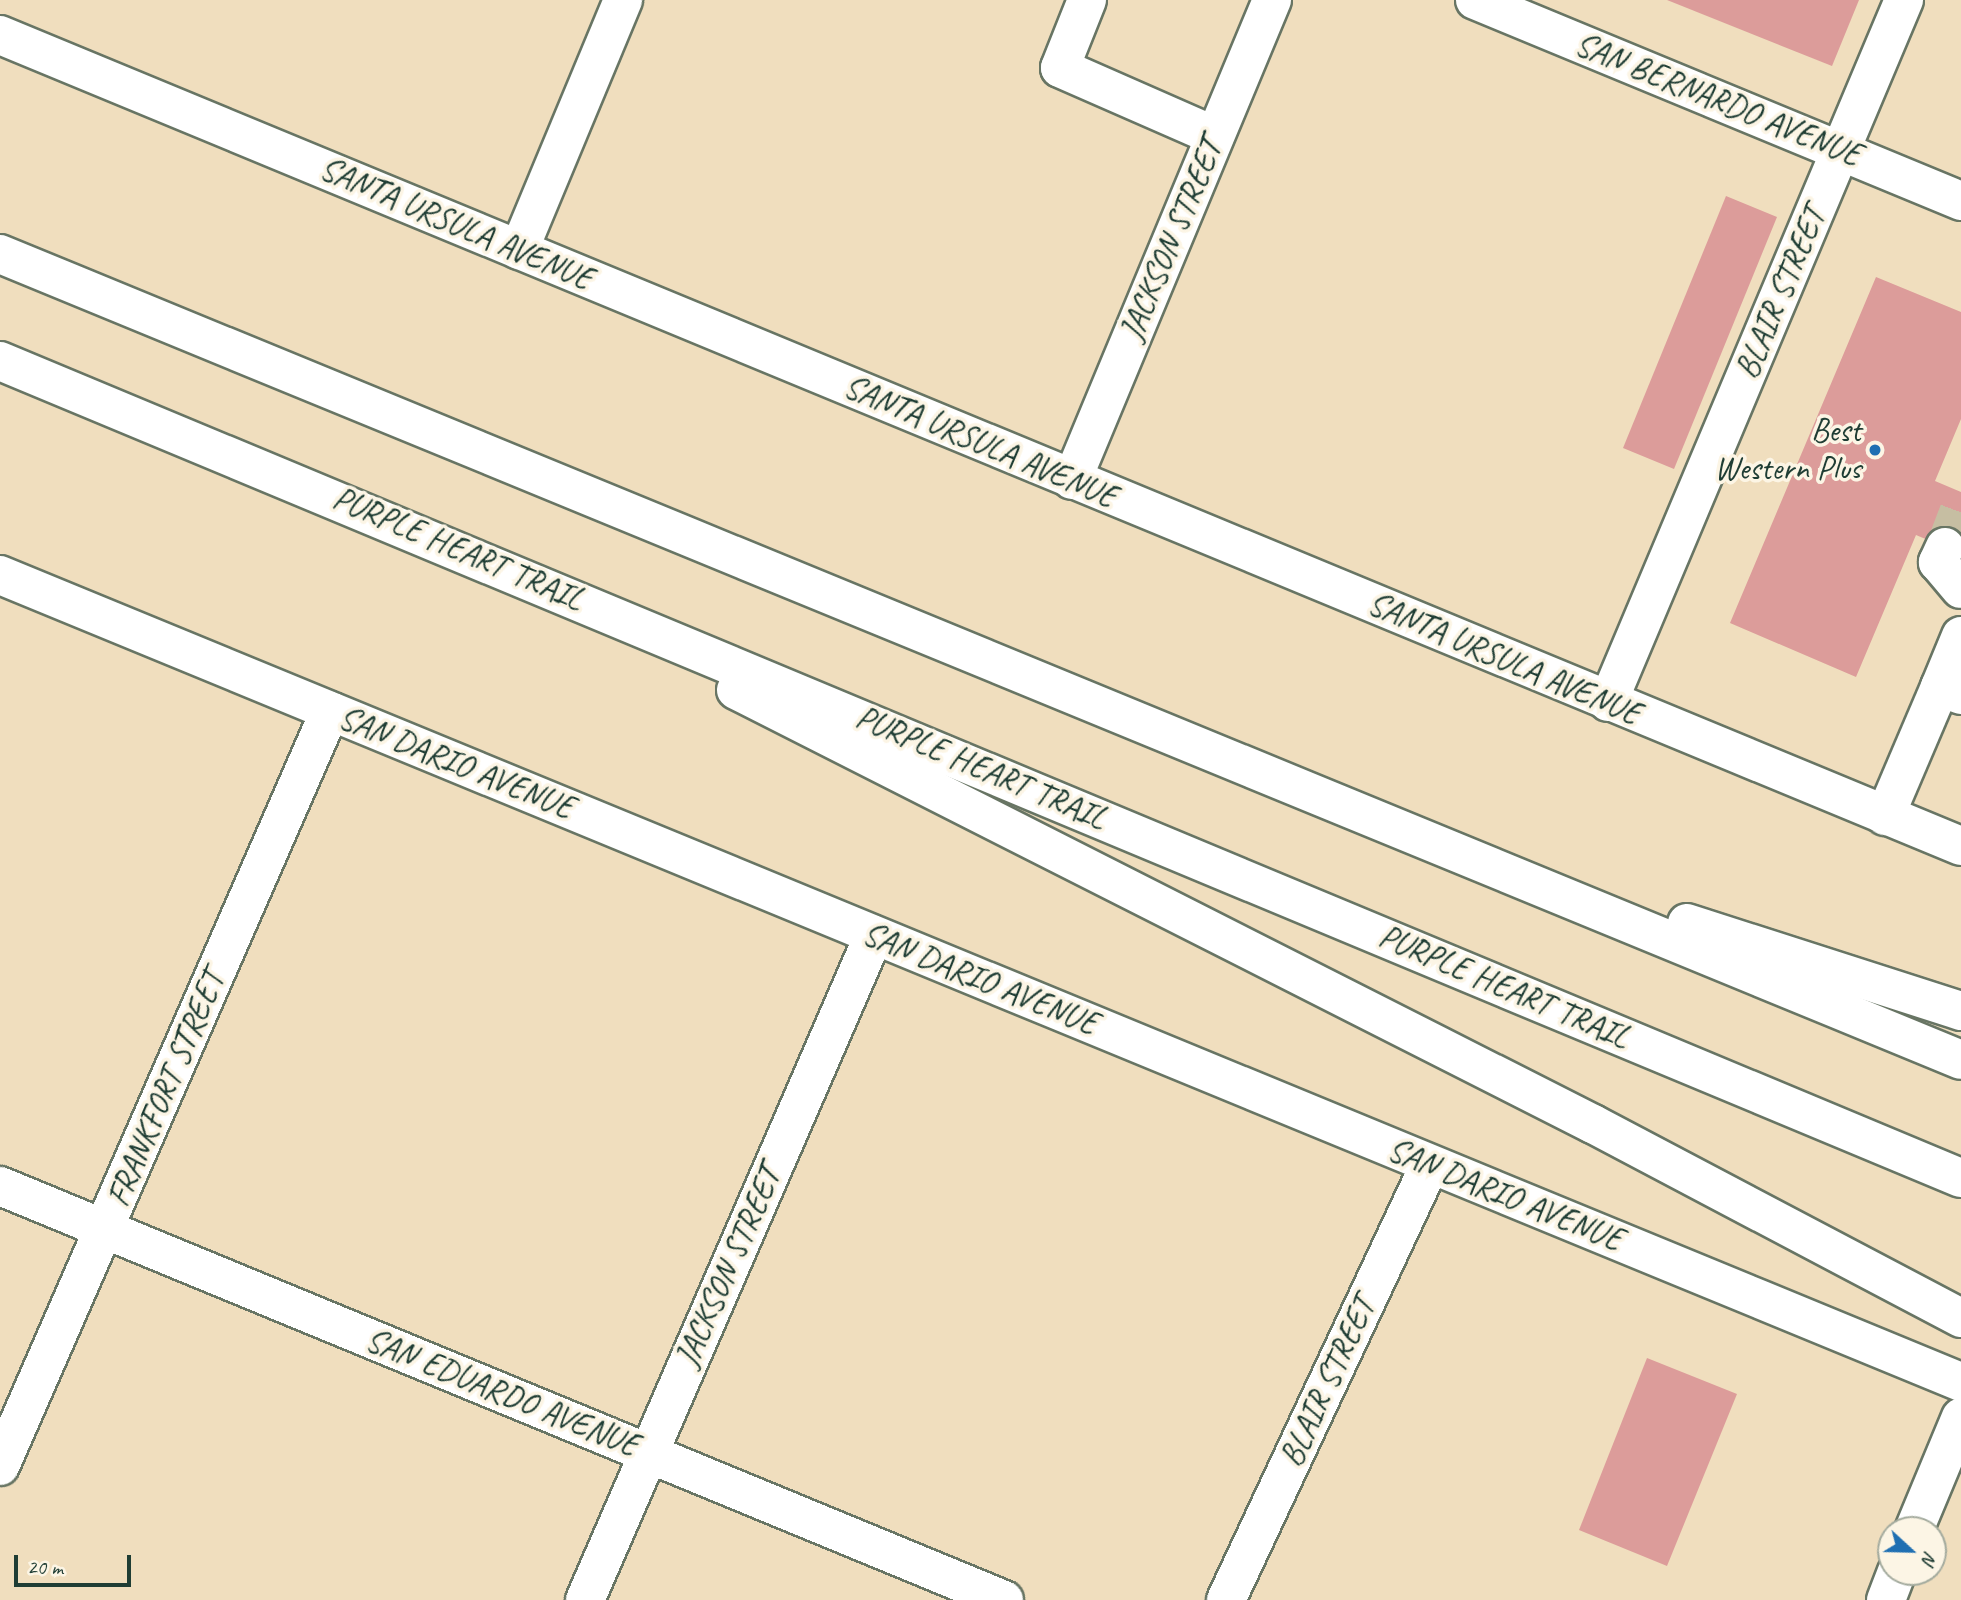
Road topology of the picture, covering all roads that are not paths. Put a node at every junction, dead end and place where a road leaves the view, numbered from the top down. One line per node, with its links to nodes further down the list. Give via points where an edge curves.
1 (623, 0): 10 (main road)
2 (1087, 0): 7 (main road, via 1060,68)
3 (1272, 0): 7 (main road, JACKSON STREET)
4 (1475, 0): 8 (main road, SAN BERNARDO AVENUE)
5 (1904, 0): 8 (main road, BLAIR STREET)
6 (0, 36): 10 (main road, SANTA URSULA AVENUE)
7 (1215, 136): 13 (main road, JACKSON STREET)
8 (1841, 150): 9 (main road, SAN BERNARDO AVENUE); 20 (main road, BLAIR STREET)
9 (1961, 201)
10 (519, 250): 13 (main road, SANTA URSULA AVENUE)
11 (0, 254): 23 (main road)
12 (0, 361): 14 (main road, PURPLE HEART TRAIL)
13 (1072, 480): 20 (main road, SANTA URSULA AVENUE)
14 (447, 544): 29 (main road, PURPLE HEART TRAIL); 32 (main road, via 1592,1124)
15 (1945, 547): 17 (main road, via 1938,562)
16 (0, 575): 21 (main road, SAN DARIO AVENUE)
17 (1961, 589)
18 (1961, 636): 19 (main road)
19 (1951, 691): 22 (main road)
20 (1608, 702): 22 (main road, SANTA URSULA AVENUE)
21 (330, 711): 25 (main road, SAN DARIO AVENUE); 31 (main road, FRANKFORT STREET)
22 (1885, 816): 24 (main road, SANTA URSULA AVENUE)
23 (1401, 830): 26 (main road); 27 (main road)
24 (1961, 846)
25 (874, 935): 28 (main road, SAN DARIO AVENUE); 35 (main road, JACKSON STREET)
26 (1961, 1011)
27 (1961, 1060)
28 (1430, 1164): 33 (main road, SAN DARIO AVENUE); 40 (main road, BLAIR STREET)
29 (1961, 1178)
30 (0, 1186): 31 (main road, SAN EDUARDO AVENUE)
31 (106, 1230): 35 (main road, SAN EDUARDO AVENUE); 36 (main road, FRANKFORT STREET)
32 (1961, 1318)
33 (1961, 1382)
34 (1961, 1417): 37 (main road)
35 (648, 1454): 38 (main road, JACKSON STREET); 39 (main road, SAN EDUARDO AVENUE)
36 (0, 1466)
37 (1920, 1516)
38 (585, 1600)
39 (1004, 1600)
40 (1226, 1600)

